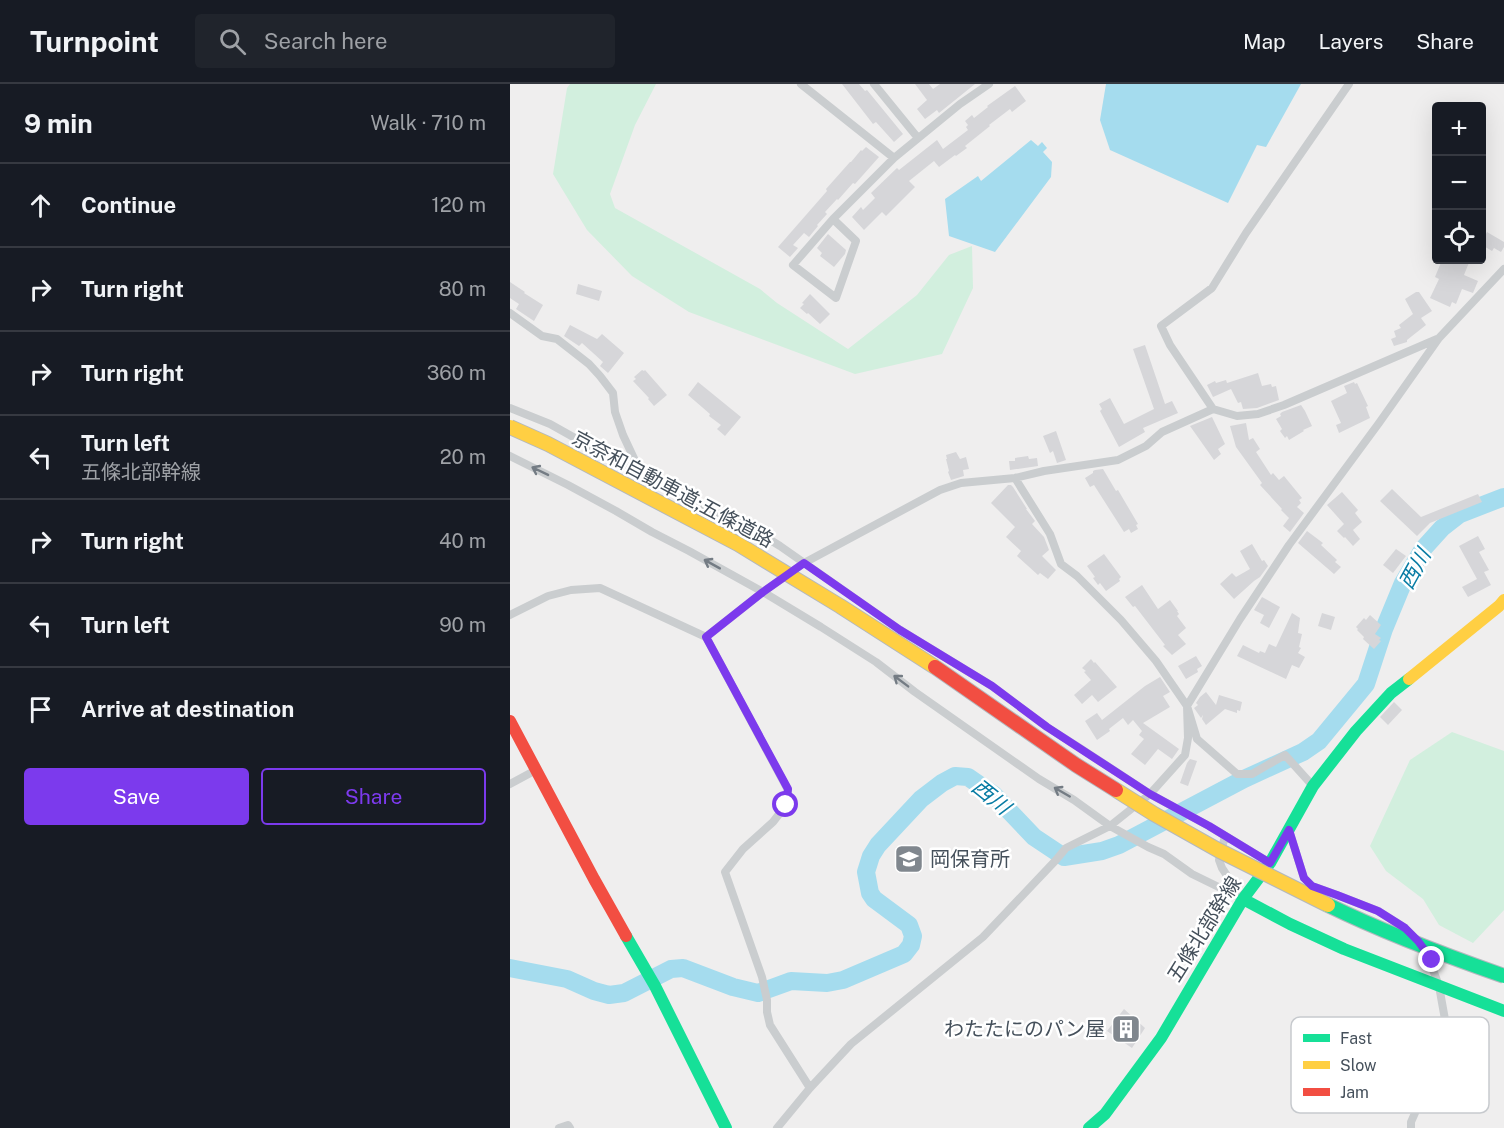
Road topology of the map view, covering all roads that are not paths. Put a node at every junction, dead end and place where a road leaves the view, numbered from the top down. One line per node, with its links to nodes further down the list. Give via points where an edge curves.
1 (801, 84): 6 (street)
2 (874, 84): 5 (street)
3 (989, 84): 5 (street)
4 (1349, 84): 12 (street, via 1212,288 1161,326)
5 (918, 138): 6 (street)
6 (894, 158): 7 (street)
7 (833, 219): 7 (street, via 856,241 836,298 793,265)
8 (1504, 269): 10 (street)
9 (510, 313): 15 (street, via 542,336 557,339 600,376 613,393 615,412)
10 (1439, 338): 12 (street, via 1258,414 1238,416); 22 (street, via 1289,545)
11 (510, 408): 15 (street, via 550,424)
12 (1213, 409): 16 (street, via 1162,432 1146,446 1118,460)
13 (510, 427): 33 (main road, 京奈和自動車道;五條道路, bridge, via 738,544 957,681 1076,765 1218,850 1390,933)
14 (510, 456): 18 (street, one-way to 14)
15 (637, 472): 17 (street, via 747,526)
16 (1015, 478): 17 (street, via 961,483 940,490); 22 (street, via 1050,534 1061,564 1121,620 1156,661)
17 (804, 563): 18 (street); 27 (street)
18 (763, 592): 21 (street); 28 (street, one-way to 18, via 876,662)
19 (1504, 600): 26 (main road, 五條北部幹線, via 1391,693)
20 (510, 615): 21 (street, via 548,596 600,588)
21 (706, 637): 37 (street, via 788,789 786,805 725,872 762,977 770,1025)
22 (1186, 706): 26 (street, via 1197,739 1237,774 1252,774 1285,755); 27 (street, via 1185,755)
23 (510, 721): 24 (main road)
24 (536, 770): 25 (street); 41 (main road, via 655,986)
25 (510, 784)
26 (1313, 786): 29 (main road, 五條北部幹線)
27 (1150, 794): 28 (street); 30 (street)
28 (1110, 826): 32 (street); 37 (street, via 1066,848 983,937 851,1044)
29 (1289, 830): 31 (main road, 五條北部幹線); 34 (street, via 1304,878 1312,886 1378,911 1405,928 1432,960)
30 (1225, 836): 31 (street); 32 (street, via 1219,860)
31 (1270, 863): 32 (main road, 五條北部幹線)
32 (1243, 899): 34 (main road, via 1344,949); 43 (main road, 五條北部幹線, via 1161,1038 1105,1114)
33 (1504, 976)
34 (1438, 986): 35 (main road); 36 (street)
35 (1504, 1011)
36 (1444, 1017)
37 (810, 1088): 42 (street)
38 (1415, 1113): 44 (street)
39 (559, 1128): 40 (street)
40 (570, 1128)
41 (726, 1128)
42 (777, 1128)
43 (1089, 1128)
44 (1411, 1128)

